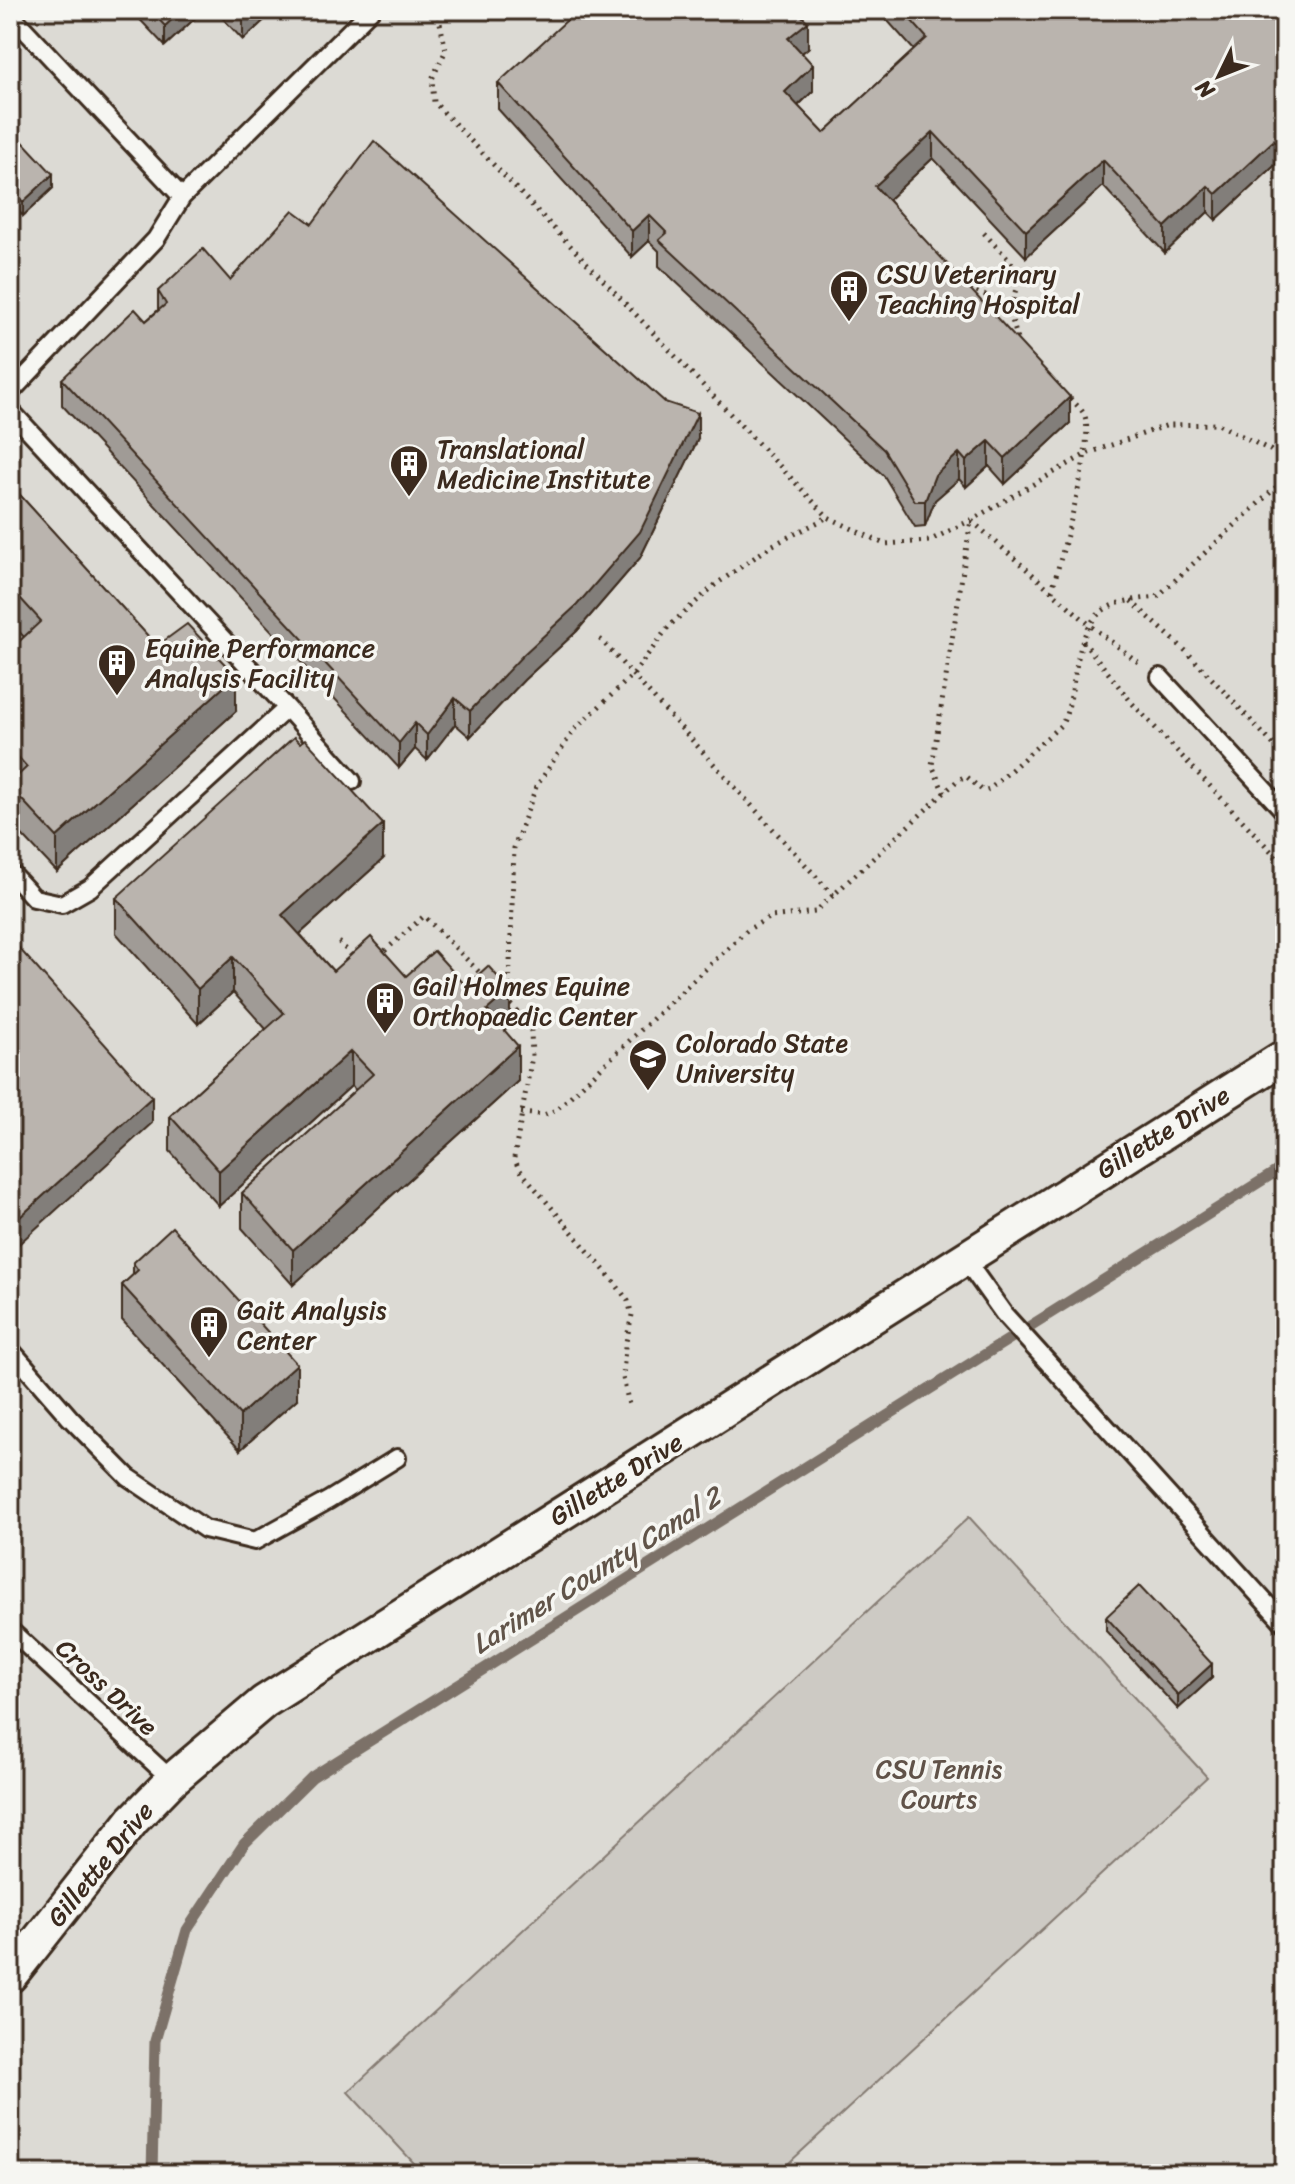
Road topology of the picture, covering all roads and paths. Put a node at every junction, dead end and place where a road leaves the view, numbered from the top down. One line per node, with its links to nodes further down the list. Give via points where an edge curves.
1 (371, 10): 4 (lane)
2 (433, 10): 15 (path, via 446,50 432,79 434,102)
3 (10, 14): 4 (lane)
4 (182, 197): 10 (lane, via 156,239)
5 (984, 233): 7 (path, via 1020,272)
6 (959, 279): 7 (path)
7 (1012, 307): 8 (path, via 1017,341)
8 (1026, 351)
9 (1064, 392): 12 (path, via 1083,413)
10 (10, 393)
11 (10, 410): 24 (lane)
12 (1086, 454): 13 (path, via 1168,425 1218,424); 16 (path); 17 (path)
13 (1285, 463)
14 (1285, 479): 18 (path, via 1157,597)
15 (828, 517): 16 (path, via 884,544 929,541); 22 (path, via 771,546 715,585 669,626)
16 (971, 520): 17 (path); 27 (path, via 932,765)
17 (1052, 591): 19 (path)
18 (1131, 601): 19 (path, via 1106,608); 25 (path, via 1187,652)
19 (1091, 626): 21 (path); 23 (path)
20 (600, 639): 22 (path)
21 (1082, 640): 27 (path, via 1062,724 990,789 983,791 966,776); 29 (path, via 1132,703)
22 (633, 675): 31 (path); 37 (path, via 574,730 536,787 514,848)
23 (1160, 677): 28 (lane)
24 (287, 708): 26 (lane); 30 (lane, via 90,888 62,904 34,898)
25 (1285, 757)
26 (352, 781)
27 (944, 793): 31 (path)
28 (1285, 812)
29 (1285, 866)
30 (10, 872)
31 (833, 895): 39 (path, via 815,912 770,917 747,930 556,1110)
32 (339, 942): 34 (path)
33 (370, 964): 35 (path, via 424,916)
34 (362, 967)
35 (487, 980)
36 (498, 991): 37 (path)
37 (509, 1002): 39 (path, via 531,1031 532,1056)
38 (1285, 1056): 40 (street, Gillette Drive)
39 (521, 1113): 42 (path, via 514,1158 519,1169 628,1301 632,1315 623,1378)
40 (964, 1258): 44 (lane, via 1004,1314); 46 (street, Gillette Drive, via 264,1702)
41 (10, 1349): 43 (lane, via 128,1477 205,1529 255,1541)
42 (629, 1405)
43 (397, 1458)
44 (1285, 1624)
45 (10, 1630): 46 (lane, Cross Drive)
46 (172, 1780): 47 (street, Gillette Drive, via 133,1820)
47 (10, 1976)

